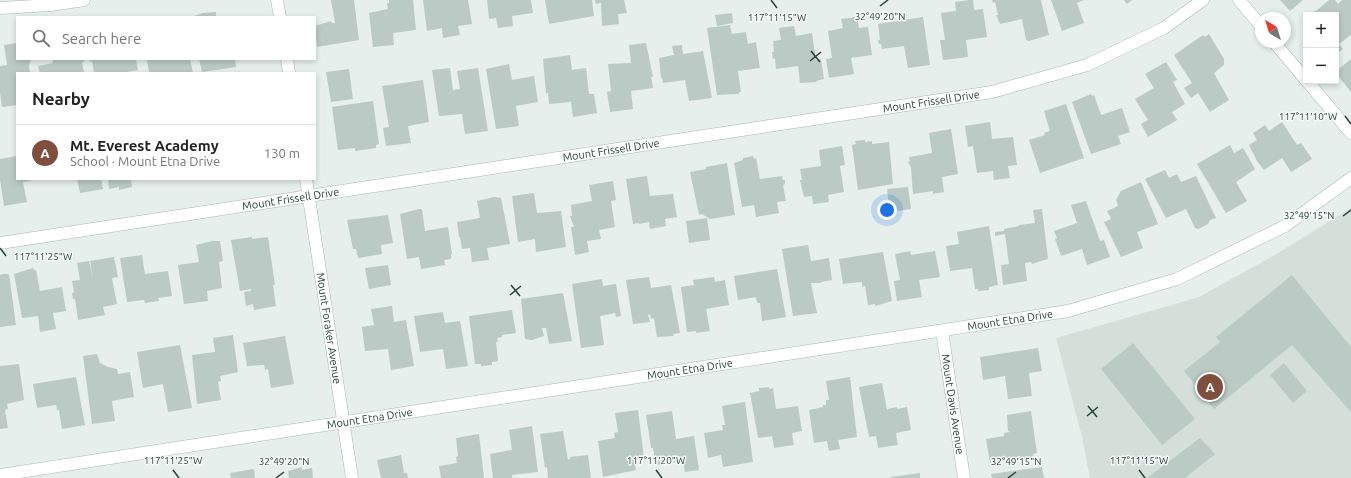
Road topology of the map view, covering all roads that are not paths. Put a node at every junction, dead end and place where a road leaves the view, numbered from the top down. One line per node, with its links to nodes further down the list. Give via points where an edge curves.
1 (84, 0): 5 (street)
2 (277, 0): 6 (street)
3 (1203, 0): 16 (street, Mount Frissell Drive, via 1164,28 1087,65 992,92)
4 (1239, 0): 7 (street)
5 (0, 8)
6 (280, 16)
7 (1255, 19)
8 (1279, 48): 11 (street)
9 (287, 60): 10 (street)
10 (289, 72)
11 (1303, 76)
12 (1309, 84): 13 (street)
13 (1351, 133)
14 (1351, 178): 18 (street, Mount Etna Drive, via 1285,226 1178,279 1068,311)
15 (306, 180): 16 (street, Mount Foraker Avenue)
16 (309, 196): 17 (street, Mount Frissell Drive); 19 (street, Mount Foraker Avenue)
17 (0, 243)
18 (942, 331): 19 (street, Mount Etna Drive); 22 (street, Mount Davis Avenue)
19 (343, 422): 20 (street, Mount Etna Drive); 21 (street, Mount Foraker Avenue)
20 (0, 475)
21 (352, 478)
22 (964, 478)

